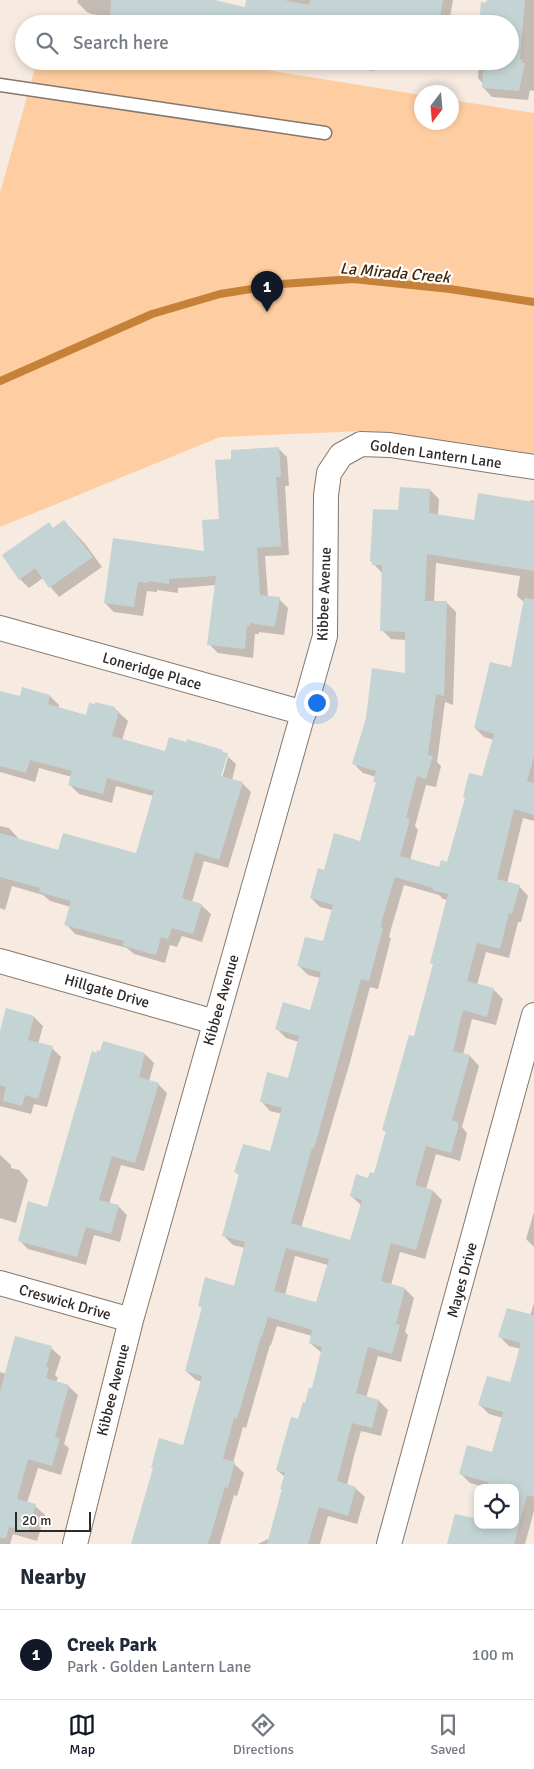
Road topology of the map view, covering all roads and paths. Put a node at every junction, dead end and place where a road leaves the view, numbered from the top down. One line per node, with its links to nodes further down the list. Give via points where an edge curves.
1 (0, 85): 2 (lane)
2 (325, 133)
3 (340, 454): 4 (street, Golden Lantern Lane, via 361,444 390,445); 6 (street, Kibbee Avenue, via 330,472 326,495 325,636)
4 (534, 467)
5 (0, 628): 6 (street, Loneridge Place)
6 (304, 713): 9 (street, Kibbee Avenue)
7 (0, 961): 9 (street, Hillgate Drive)
8 (534, 1015): 13 (street, Mayes Drive)
9 (215, 1022): 11 (street, Kibbee Avenue)
10 (0, 1283): 11 (street, Creswick Drive)
11 (130, 1320): 12 (street, Kibbee Avenue)
12 (76, 1544)
13 (389, 1544)

